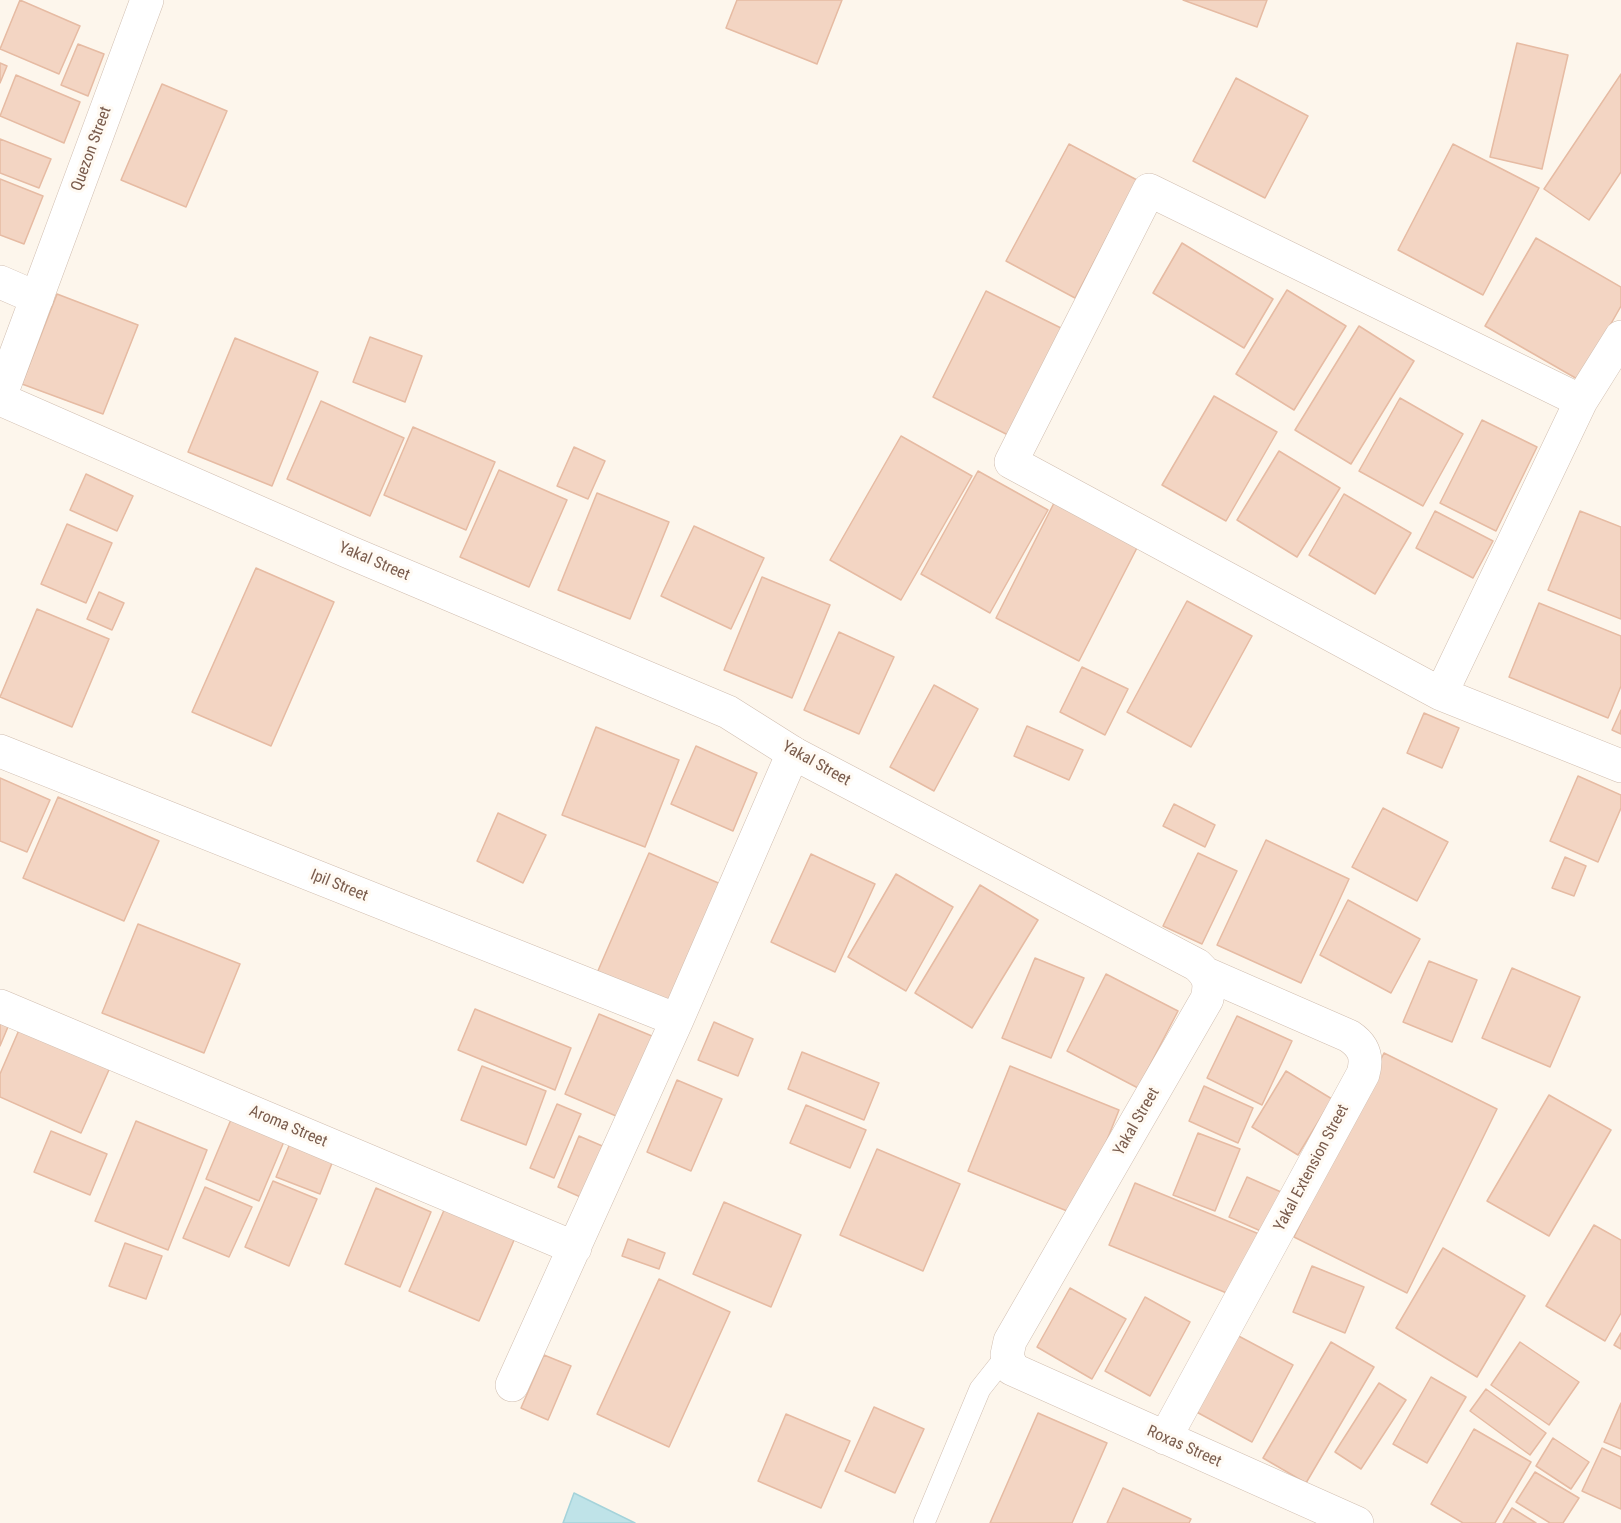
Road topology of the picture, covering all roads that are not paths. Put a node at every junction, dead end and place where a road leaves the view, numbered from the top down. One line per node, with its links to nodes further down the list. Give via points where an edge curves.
1 (147, 0): 3 (street, Quezon Street)
2 (0, 282): 3 (street)
3 (37, 298): 5 (street, Quezon Street)
4 (1621, 337): 6 (street)
5 (0, 398): 9 (street, Yakal Street, via 349,552 728,712)
6 (1581, 401): 7 (street); 7 (street, via 1149,190 1011,462)
7 (1441, 694): 10 (street)
8 (0, 751): 13 (street, Ipil Street)
9 (793, 753): 11 (street, Yakal Street, via 1197,965); 13 (street)
10 (1621, 766)
11 (1207, 974): 15 (street, Yakal Street, via 1207,999 1010,1341); 17 (street, Yakal Extension Street, via 1349,1036 1365,1052 1366,1063)
12 (0, 1006): 14 (street, Aroma Street)
13 (677, 1020): 14 (street)
14 (575, 1248): 16 (street)
15 (1010, 1362): 17 (street, Roxas Street); 18 (lane, via 980,1389)
16 (512, 1385)
17 (1166, 1438): 19 (street, Roxas Street)
18 (924, 1523)
19 (1357, 1523)

